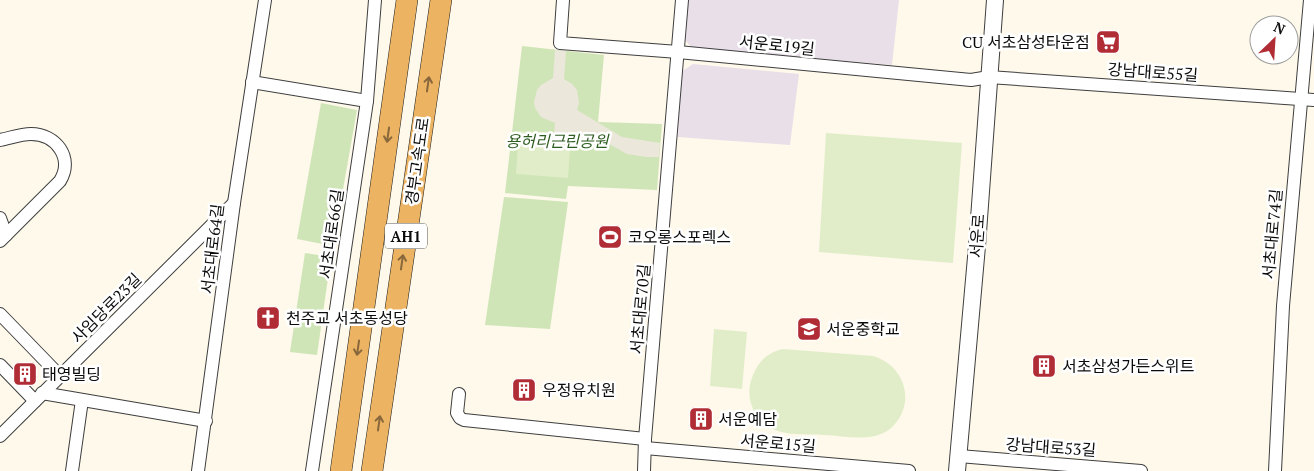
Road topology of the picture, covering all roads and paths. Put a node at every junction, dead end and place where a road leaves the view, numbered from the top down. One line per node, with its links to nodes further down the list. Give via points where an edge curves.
1 (265, 0): 11 (street, 서초대로64길)
2 (375, 0): 14 (street, 서초대로66길)
3 (407, 0): 32 (highway, 경부고속도로 / AH1, one-way to 32)
4 (440, 0): 33 (highway, 경부고속도로 / AH1, one-way to 4)
5 (564, 0): 9 (street, 서운로19길, via 560,43)
6 (682, 0): 9 (street, 서초대로70길)
7 (995, 0): 10 (street, 서운로)
8 (1310, 0): 12 (street, 서초대로74길)
9 (678, 52): 10 (street, 서운로19길, via 971,80); 27 (street, 서초대로70길)
10 (989, 77): 12 (street, 강남대로55길); 28 (street, 서운로)
11 (252, 82): 14 (street); 16 (street, 서초대로64길)
12 (1300, 100): 13 (street, 강남대로55길); 37 (street, 서초대로74길, via 1283,306)
13 (1314, 100)
14 (367, 101): 31 (street, 서초대로66길)
15 (0, 140): 18 (street, via 42,135 58,145 64,159 60,181)
16 (234, 203): 21 (street, 사임당로23길); 25 (street, 서초대로64길)
17 (0, 218): 18 (street)
18 (3, 238)
19 (0, 314): 21 (street)
20 (0, 365): 23 (street)
21 (60, 376): 23 (street, 사임당로23길)
22 (459, 394): 27 (street, 서운로15길, via 457,413 464,420)
23 (39, 397): 24 (street); 26 (street, 사임당로23길)
24 (82, 400): 25 (street); 29 (street)
25 (206, 422): 30 (street, 서초대로64길)
26 (0, 436)
27 (645, 443): 34 (street, 서초대로70길); 35 (street, 서운로15길)
28 (958, 464): 36 (street, 강남대로53길)
29 (72, 471)
30 (198, 471)
31 (312, 471)
32 (341, 471)
33 (372, 471)
34 (644, 471)
35 (909, 471)
36 (1141, 471)
37 (1276, 471)

